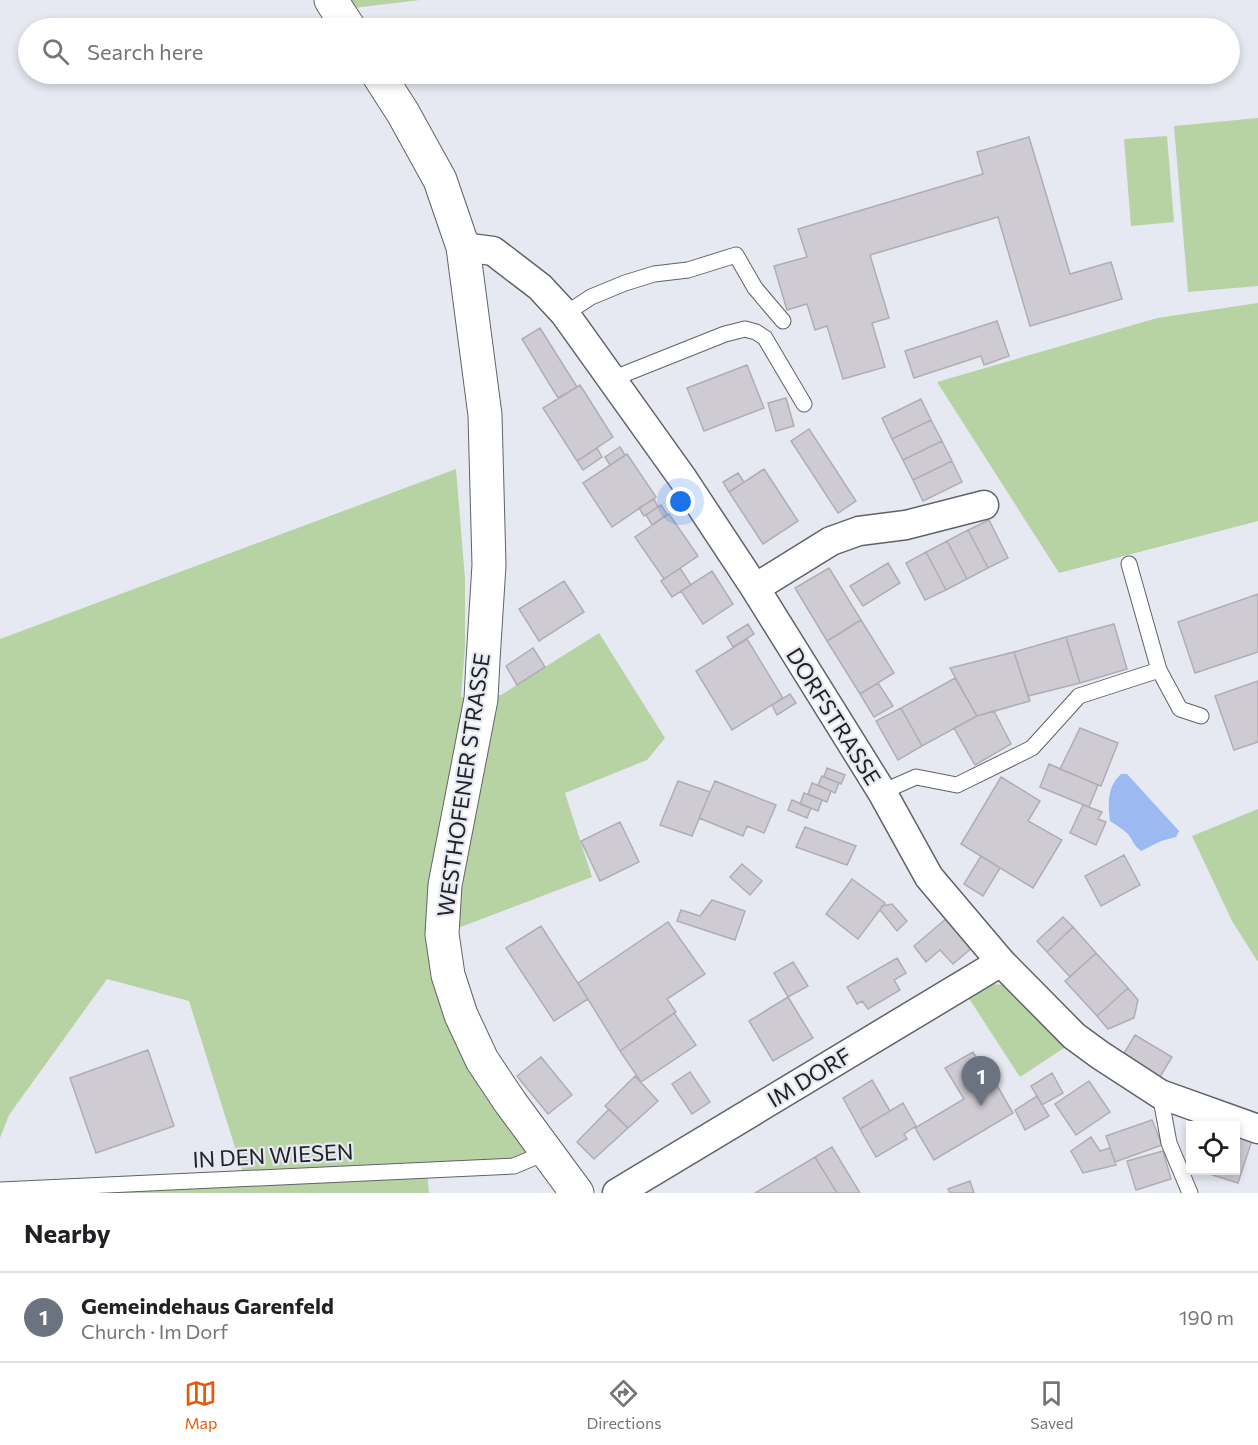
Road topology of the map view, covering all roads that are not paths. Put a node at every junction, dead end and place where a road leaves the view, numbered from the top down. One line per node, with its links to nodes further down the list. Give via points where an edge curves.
1 (331, 0): 2 (street)
2 (343, 18)
3 (385, 84): 4 (street, WESTHOFENER STRASSE, via 440,180)
4 (463, 247): 5 (street, DORFSTRASSE, via 493,250 540,287); 18 (street, WESTHOFENER STRASSE, via 485,415 489,565 481,699 445,885 442,934 448,975 478,1051)
5 (565, 314): 6 (lane, via 591,297 625,283 736,255 755,288); 7 (street, DORFSTRASSE)
6 (783, 321)
7 (612, 379): 8 (lane, via 745,329 765,338); 11 (street, DORFSTRASSE)
8 (804, 405)
9 (984, 505): 11 (street, via 906,525 859,531 831,541)
10 (1129, 564): 12 (lane)
11 (755, 588): 14 (street, DORFSTRASSE)
12 (1160, 670): 13 (lane, via 1180,710); 14 (lane, via 1079,696 1032,748 957,785 916,777)
13 (1201, 716)
14 (882, 792): 15 (street, DORFSTRASSE, via 929,877)
15 (1002, 962): 16 (street, DORFSTRASSE, via 1074,1036); 21 (street, IM DORF)
16 (1160, 1094): 17 (street, DORFSTRASSE); 22 (lane, via 1169,1143)
17 (1258, 1130)
18 (545, 1150): 19 (lane, IN DEN WIESEN, via 514,1166); 20 (street, WESTHOFENER STRASSE)
19 (0, 1190)
20 (577, 1193)
21 (617, 1193)
22 (1190, 1193)

